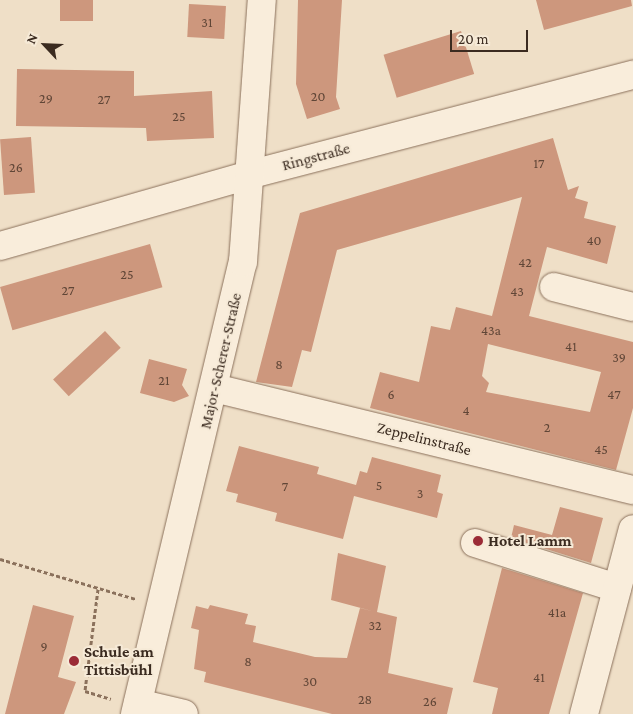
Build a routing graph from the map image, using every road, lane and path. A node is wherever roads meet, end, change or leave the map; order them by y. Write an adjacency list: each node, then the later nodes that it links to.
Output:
1 (262, 0): 3 (street, Major-Scherer-Straße)
2 (633, 74): 3 (street, Ringstraße)
3 (252, 174): 4 (street, Ringstraße); 7 (street, Major-Scherer-Straße)
4 (0, 246)
5 (554, 286): 6 (street)
6 (633, 307)
7 (214, 388): 8 (street, Zeppelinstraße); 14 (street, Major-Scherer-Straße)
8 (633, 490)
9 (633, 530): 12 (street)
10 (474, 543): 12 (street)
11 (0, 559): 13 (path)
12 (617, 588): 17 (street)
13 (98, 589): 14 (path); 15 (path)
14 (163, 607): 15 (street, Major-Scherer-Straße)
15 (136, 708): 16 (street)
16 (184, 714)
17 (584, 714)

